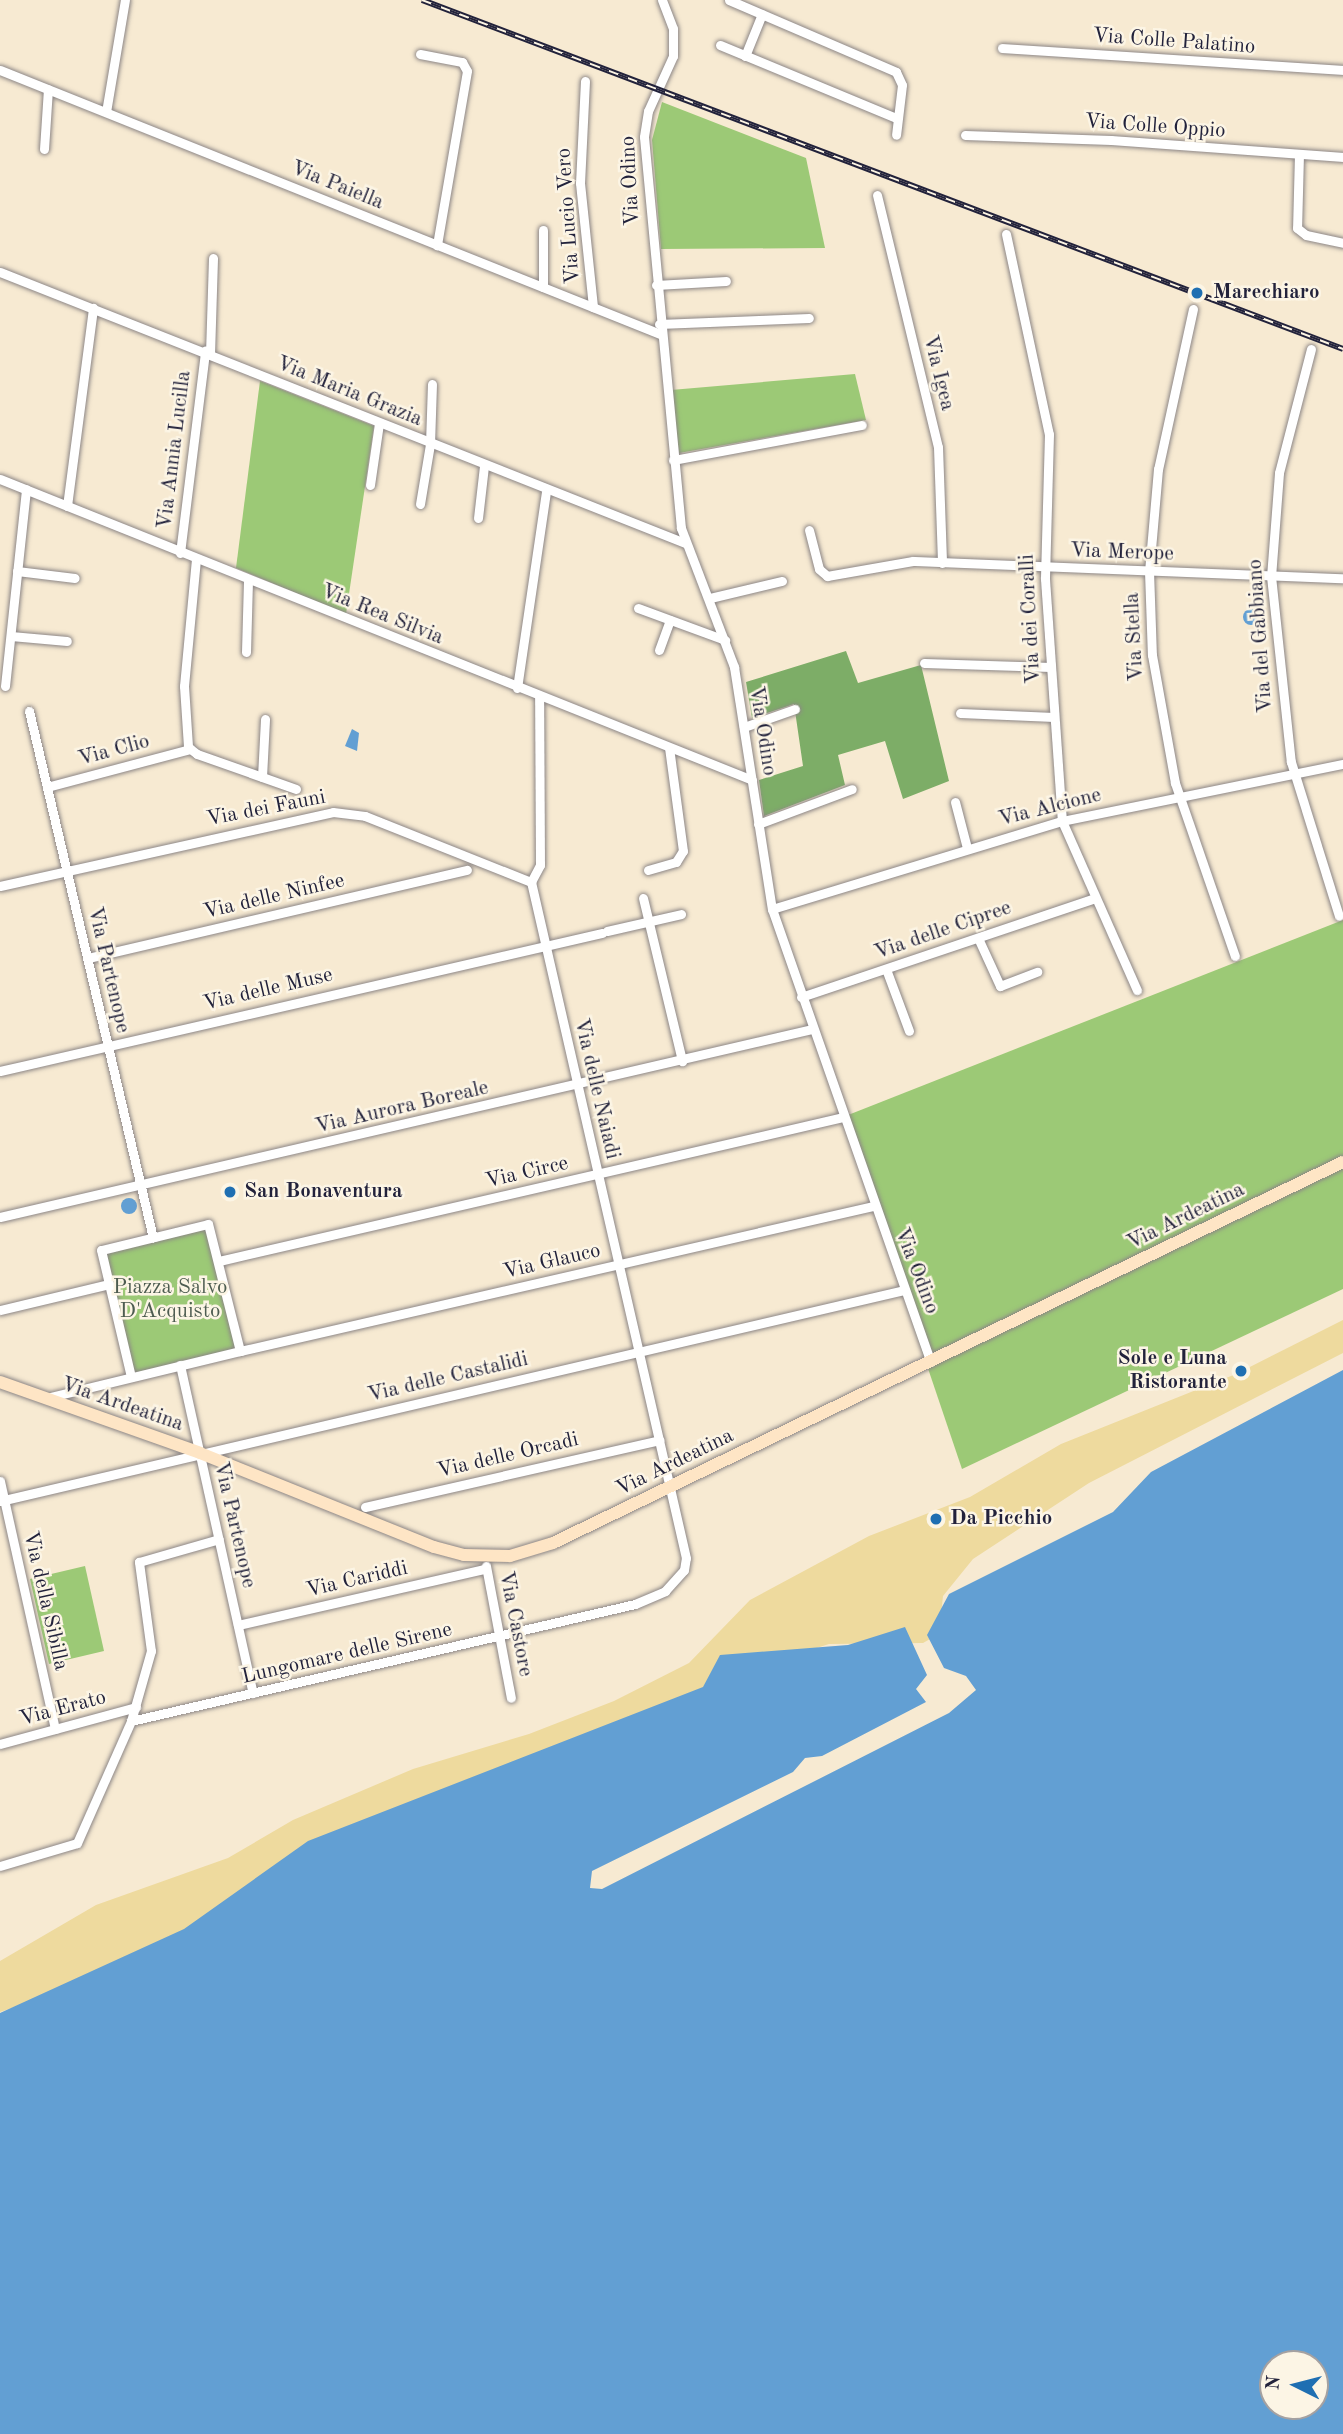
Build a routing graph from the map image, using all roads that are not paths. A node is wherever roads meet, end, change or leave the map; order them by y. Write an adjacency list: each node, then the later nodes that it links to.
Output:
1 (125, 0): 13 (street)
2 (662, 0): 28 (street, Via Odino)
3 (729, 0): 4 (street)
4 (762, 14): 8 (street); 14 (street)
5 (720, 45): 8 (street)
6 (1002, 48): 10 (street, Via Colle Palatino)
7 (420, 54): 24 (street)
8 (745, 56): 14 (street)
9 (0, 70): 12 (street, Via Paiella)
10 (1343, 70)
11 (584, 81): 30 (street, Via Lucio Vero)
12 (48, 89): 13 (street, Via Paiella); 17 (street)
13 (106, 112): 24 (street, Via Paiella)
14 (896, 118): 15 (street)
15 (896, 135)
16 (965, 135): 18 (street, Via Colle Oppio)
17 (44, 149)
18 (1299, 154): 19 (street, Via Colle Oppio); 23 (street)
19 (1343, 157)
20 (877, 195): 54 (street, Via Igea)
21 (544, 230): 29 (street)
22 (1006, 234): 55 (street, Via dei Coralli)
23 (1343, 243)
24 (437, 245): 29 (street, Via Paiella)
25 (213, 258): 36 (street, Via Annia Lucilla)
26 (0, 272): 31 (street, Via Maria Grazia)
27 (726, 281): 28 (street)
28 (656, 285): 34 (street, Via Odino)
29 (543, 287): 30 (street, Via Paiella)
30 (593, 307): 34 (street, Via Paiella)
31 (93, 308): 36 (street, Via Maria Grazia); 48 (street)
32 (1192, 309): 57 (street, Via Stella)
33 (809, 318): 34 (street)
34 (660, 329): 41 (street, Via Odino)
35 (1311, 349): 58 (street, Via del Gabbiano)
36 (207, 352): 38 (street, Via Maria Grazia); 52 (street, Via Annia Lucilla)
37 (432, 384): 40 (street)
38 (379, 423): 40 (street, Via Maria Grazia); 44 (street)
39 (862, 425): 41 (street)
40 (430, 444): 42 (street, Via Maria Grazia); 47 (street)
41 (673, 460): 51 (street, Via Odino)
42 (484, 466): 46 (street, Via Maria Grazia); 49 (street)
43 (0, 478): 45 (street, Via Rea Silvia)
44 (370, 485)
45 (26, 489): 48 (street, Via Rea Silvia); 56 (street)
46 (546, 492): 51 (street, Via Maria Grazia); 74 (street)
47 (420, 504)
48 (67, 506): 52 (street, Via Rea Silvia)
49 (478, 518)
50 (809, 530): 54 (street, Via Merope)
51 (685, 543): 63 (street, Via Odino)
52 (180, 553): 53 (street, Via Rea Silvia)
53 (196, 559): 61 (street, Via Rea Silvia); 83 (street)
54 (942, 563): 55 (street, Via Merope)
55 (1045, 567): 57 (street, Via Merope); 72 (street, Via dei Coralli)
56 (17, 571): 59 (street); 66 (street)
57 (1149, 571): 58 (street, Via Merope); 91 (street, Via Stella)
58 (1271, 576): 60 (street, Via Merope); 85 (street, Via del Gabbiano)
59 (75, 578)
60 (1343, 578)
61 (248, 580): 70 (street); 74 (street, Via Rea Silvia)
62 (782, 581): 63 (street)
63 (710, 598): 67 (street, Via Odino)
64 (638, 608): 65 (street)
65 (670, 620): 67 (street); 69 (street)
66 (10, 636): 68 (street); 73 (street)
67 (725, 640): 81 (street, Via Odino)
68 (67, 641)
69 (659, 650)
70 (246, 652)
71 (924, 663): 72 (street)
72 (1051, 667): 79 (street, Via dei Coralli)
73 (5, 686)
74 (517, 688): 75 (street, Via Rea Silvia)
75 (539, 697): 82 (street, Via Rea Silvia); 99 (street, Via delle Naiadi)
76 (795, 709): 81 (street)
77 (29, 710): 88 (street, Via Partenope)
78 (960, 713): 79 (street)
79 (1054, 717): 93 (street, Via dei Coralli)
80 (265, 719): 86 (street)
81 (744, 727): 87 (street, Via Odino)
82 (670, 748): 87 (street, Via Rea Silvia); 98 (street)
83 (190, 749): 86 (street); 88 (street, Via Clio)
84 (1343, 764): 85 (street, Via Alcione)
85 (1293, 773): 91 (street, Via Alcione); 105 (street, Via del Gabbiano)
86 (262, 777): 89 (street)
87 (752, 780): 94 (street, Via Odino)
88 (47, 787): 96 (street, Via Partenope)
89 (296, 789)
90 (852, 789): 94 (street)
91 (1179, 795): 93 (street, Via Alcione); 109 (street, Via Stella)
92 (955, 802): 95 (street)
93 (1062, 821): 95 (street, Via Alcione); 102 (street, Via dei Coralli)
94 (758, 824): 103 (street, Via Odino)
95 (967, 848): 103 (street, Via Alcione)
96 (67, 869): 99 (street, Via dei Fauni); 100 (street, Via dei Fauni); 110 (street, Via Partenope)
97 (467, 870): 110 (street, Via delle Ninfee)
98 (648, 870)
99 (531, 881): 108 (street, Via delle Naiadi)
100 (0, 886)
101 (643, 898): 106 (street)
102 (1095, 898): 107 (street, Via delle Cipree); 113 (street, Via dei Coralli)
103 (772, 909): 114 (street, Via Odino)
104 (681, 914): 106 (street, Via delle Muse)
105 (1339, 916)
106 (648, 922): 108 (street, Via delle Muse); 118 (street)
107 (978, 937): 111 (street, Via delle Cipree); 112 (street)
108 (545, 946): 117 (street, Via delle Muse); 120 (street, Via delle Naiadi)
109 (1235, 956)
110 (88, 958): 117 (street, Via Partenope)
111 (886, 969): 114 (street, Via delle Cipree); 116 (street)
112 (1037, 972)
113 (1137, 990)
114 (801, 997): 115 (street, Via Odino)
115 (812, 1029): 118 (street, Via Aurora Boreale); 121 (street, Via Odino)
116 (909, 1031)
117 (107, 1044): 119 (street, Via delle Muse); 124 (street, Via Partenope)
118 (682, 1060): 120 (street, Via Aurora Boreale)
119 (0, 1071)
120 (578, 1085): 123 (street, Via delle Naiadi); 124 (street, Via Aurora Boreale)
121 (843, 1117): 123 (street, Via Circe); 125 (street, Via Odino)
122 (1343, 1162): 135 (main road, Via Ardeatina)
123 (599, 1175): 128 (street, Via Circe); 129 (street, Via delle Naiadi)
124 (140, 1186): 126 (street, Via Aurora Boreale); 127 (street, Via Partenope)
125 (873, 1206): 129 (street, Via Glauco); 131 (street, Via Odino)
126 (0, 1216)
127 (153, 1238): 128 (street); 130 (street)
128 (219, 1261): 133 (street)
129 (620, 1264): 133 (street, Via Glauco); 134 (street, Via delle Naiadi)
130 (109, 1284): 132 (street); 137 (street)
131 (904, 1290): 134 (street, Via delle Castalidi); 135 (street, Via Odino)
132 (0, 1310)
133 (240, 1351): 136 (street)
134 (639, 1353): 140 (street, Via delle Naiadi); 141 (street, Via delle Castalidi)
135 (931, 1362): 143 (main road, Via Ardeatina)
136 (180, 1365): 137 (street); 141 (street, Via Partenope)
137 (131, 1377): 139 (street)
138 (0, 1382): 139 (main road, Via Ardeatina)
139 (45, 1399): 141 (main road, Via Ardeatina)
140 (659, 1440): 143 (street, Via delle Naiadi); 145 (street, Via delle Orcadi)
141 (200, 1453): 144 (street, Via delle Castalidi); 146 (street, Via Partenope); 147 (main road, Via Ardeatina)
142 (0, 1481): 144 (street, Via della Sibilla)
143 (670, 1486): 147 (main road, Via Ardeatina); 149 (street, Lungomare delle Sirene)
144 (2, 1500): 154 (street, Via della Sibilla)
145 (365, 1507)
146 (219, 1539): 148 (street, Via Partenope); 152 (street)
147 (487, 1564): 148 (street, Via Cariddi); 149 (street, Via Castore)
148 (238, 1625): 150 (street, Via Partenope)
149 (498, 1637): 150 (street, Lungomare delle Sirene); 151 (street, Via Castore)
150 (253, 1693): 153 (street, Lungomare delle Sirene)
151 (511, 1698)
152 (136, 1707): 153 (street); 154 (street, Via Erato)
153 (131, 1721): 156 (street)
154 (55, 1729): 155 (street, Via Erato)
155 (0, 1744)
156 (0, 1866)

